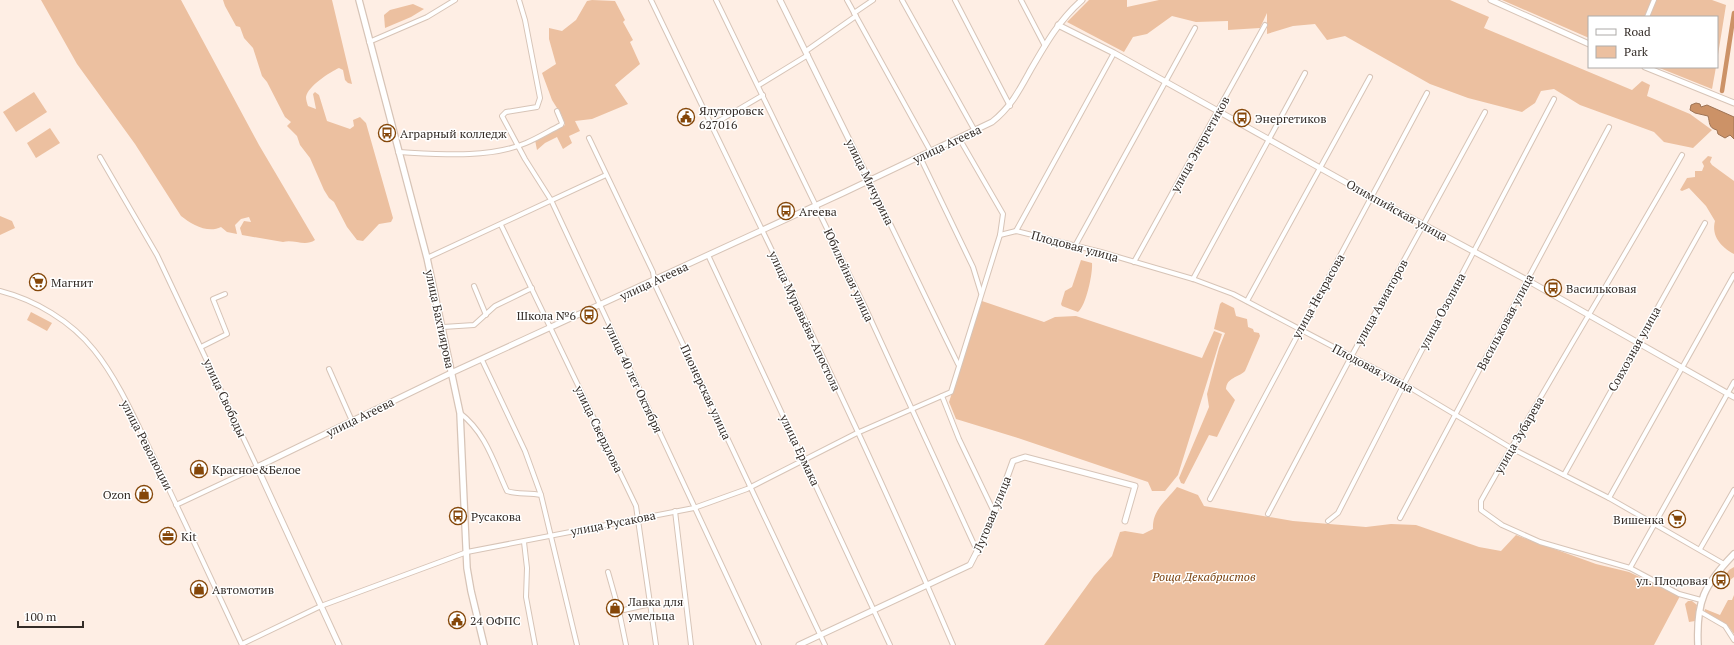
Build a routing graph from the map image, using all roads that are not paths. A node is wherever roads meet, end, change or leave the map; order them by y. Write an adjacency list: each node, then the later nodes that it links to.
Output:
1 (359, 0): 20 (main road, улица Бахтиярова)
2 (455, 0): 20 (street)
3 (519, 0): 44 (street, улица 40 лет Октября)
4 (651, 0): 38 (street, улица Муравьёва-Апостола)
5 (716, 0): 29 (street, Юбилейная улица)
6 (780, 0): 23 (street, улица Мичурина)
7 (847, 0): 15 (street)
8 (873, 0): 15 (street)
9 (902, 0): 40 (street)
10 (955, 0): 34 (street)
11 (1021, 0): 22 (street)
12 (1082, 0): 17 (street, улица Агеева)
13 (1490, 0): 21 (street)
14 (1654, 0): 16 (street)
15 (855, 15): 23 (street); 46 (street)
16 (1647, 16)
17 (1058, 25): 22 (street, улица Агеева); 24 (street, Олимпийская улица)
18 (1265, 25): 36 (street, улица Энергетиков)
19 (1195, 28): 28 (street)
20 (369, 42): 45 (main road, улица Бахтиярова)
21 (1588, 44)
22 (1045, 46): 34 (street, улица Агеева)
23 (807, 53): 29 (street); 52 (street, улица Мичурина)
24 (1114, 53): 28 (street, Олимпийская улица); 60 (street)
25 (1647, 68): 33 (street)
26 (1305, 73): 43 (street)
27 (1370, 77): 50 (street)
28 (1166, 83): 36 (street, Олимпийская улица); 62 (street)
29 (759, 85): 31 (street, Юбилейная улица)
30 (1427, 93): 53 (street, улица Некрасова)
31 (763, 95): 38 (street); 55 (street, Юбилейная улица)
32 (1554, 99): 63 (street, улица Озолина)
33 (1734, 103)
34 (1010, 106): 40 (street, улица Агеева)
35 (557, 111): 44 (street)
36 (1218, 112): 43 (street, Олимпийская улица); 66 (street, улица Энергетиков)
37 (1486, 112): 57 (street, улица Авиаторов)
38 (712, 125): 59 (street, улица Муравьёва-Апостола)
39 (1609, 127): 70 (street, Васильковая улица)
40 (975, 131): 42 (street, улица Агеева)
41 (589, 138): 51 (street, Пионерская улица)
42 (959, 138): 46 (street, улица Агеева); 61 (street)
43 (1269, 139): 50 (street, Олимпийская улица); 69 (street)
44 (517, 145): 45 (street); 54 (street, улица 40 лет Октября)
45 (398, 152): 65 (main road, улица Бахтиярова)
46 (931, 152): 49 (street, улица Агеева)
47 (1682, 155): 79 (street, улица Зубарева)
48 (100, 157): 84 (street, улица Свободы)
49 (920, 157): 52 (street, улица Агеева); 74 (street)
50 (1320, 167): 53 (street, Олимпийская улица); 76 (street)
51 (606, 175): 54 (street); 68 (street, Пионерская улица)
52 (869, 180): 55 (street, улица Агеева); 87 (street, улица Мичурина)
53 (1372, 197): 57 (street, Олимпийская улица); 82 (street, улица Некрасова)
54 (551, 200): 58 (street); 77 (street, улица 40 лет Октября)
55 (817, 206): 59 (street, улица Агеева); 96 (street, Юбилейная улица)
56 (1705, 223): 83 (street, Совхозная улица)
57 (1424, 224): 63 (street, Олимпийская улица); 85 (street, улица Авиаторов)
58 (501, 225): 65 (street); 72 (street, улица Свердлова)
59 (763, 230): 64 (street, улица Агеева); 100 (street, улица Муравьёва-Апостола)
60 (1016, 231): 61 (street, Плодовая улица); 62 (street, Плодовая улица)
61 (1000, 235): 74 (street)
62 (1075, 246): 66 (street, Плодовая улица)
63 (1474, 251): 70 (street, Олимпийская улица); 92 (street, улица Озолина)
64 (708, 255): 68 (street, улица Агеева); 102 (street, улица Ермака)
65 (427, 258): 80 (main road, улица Бахтиярова)
66 (1134, 262): 69 (street, Плодовая улица)
67 (1734, 275): 88 (street)
68 (655, 279): 77 (street, улица Агеева); 105 (street, Пионерская улица)
69 (1192, 279): 76 (street, Плодовая улица)
70 (1527, 280): 79 (street, Олимпийская улица); 98 (street, Васильковая улица)
71 (474, 286): 78 (street)
72 (532, 288): 78 (street); 81 (street, улица Свердлова)
73 (0, 291): 110 (street, улица Революции)
74 (981, 293): 87 (street)
75 (225, 294): 84 (street)
76 (1248, 301): 82 (street, Плодовая улица)
77 (600, 306): 81 (street, улица Агеева); 111 (street, улица 40 лет Октября)
78 (486, 315): 80 (street)
79 (1590, 315): 83 (street, Олимпийская улица); 101 (street, улица Зубарева)
80 (443, 327): 90 (main road, улица Бахтиярова)
81 (551, 328): 86 (street, улица Агеева); 116 (street, улица Свердлова)
82 (1299, 328): 85 (street, Плодовая улица); 109 (street, улица Некрасова)
83 (1638, 342): 88 (street, Олимпийская улица); 104 (street, Совхозная улица)
84 (201, 346): 103 (street, улица Свободы)
85 (1351, 356): 92 (street, Плодовая улица); 114 (street, улица Авиаторов)
86 (482, 360): 90 (street, улица Агеева); 107 (street)
87 (958, 364): 94 (street)
88 (1681, 367): 93 (street, Олимпийская улица); 108 (street)
89 (329, 369): 99 (street)
90 (451, 373): 97 (main road, улица Бахтиярова); 99 (street, улица Агеева)
91 (1734, 382): 93 (street)
92 (1404, 384): 98 (street, Плодовая улица); 118 (street, улица Озолина)
93 (1728, 393): 95 (street, Олимпийская улица); 119 (street)
94 (942, 396): 96 (street, улица Русакова); 113 (street)
95 (1734, 397)
96 (910, 409): 100 (street, улица Русакова); 124 (street, Юбилейная улица)
97 (460, 413): 107 (street); 123 (main road, улица Бахтиярова)
98 (1455, 414): 101 (street, Плодовая улица); 115 (street, Васильковая улица)
99 (352, 421): 103 (street, улица Агеева)
100 (857, 433): 102 (street, улица Русакова); 129 (street, улица Муравьёва-Апостола)
101 (1511, 448): 104 (street, Плодовая улица); 127 (street, улица Зубарева)
102 (804, 460): 105 (street, улица Русакова); 133 (street, улица Ермака)
103 (257, 467): 110 (street, улица Агеева); 132 (street, улица Свободы)
104 (1564, 475): 108 (street, Плодовая улица)
105 (752, 488): 111 (street, улица Русакова); 136 (street, Пионерская улица)
106 (1734, 490): 122 (street)
107 (541, 495): 120 (street)
108 (1609, 498): 119 (street, Плодовая улица)
109 (1210, 499)
110 (176, 505): 138 (street, улица Революции)
111 (694, 508): 112 (street, улица Русакова); 146 (street, улица 40 лет Октября)
112 (675, 511): 116 (street, улица Русакова); 145 (street)
113 (994, 512): 117 (street, Луговая улица); 124 (street, Луговая улица)
114 (1268, 514)
115 (1400, 518)
116 (639, 519): 120 (street, улица Русакова); 131 (street, улица Свердлова)
117 (1125, 521)
118 (1328, 521)
119 (1654, 524): 122 (street, Плодовая улица); 127 (street)
120 (551, 536): 121 (street, улица Русакова); 142 (street)
121 (524, 542): 123 (street, улица Русакова); 141 (street)
122 (1700, 549): 126 (street, Плодовая улица)
123 (466, 552): 132 (street, улица Русакова); 140 (main road, улица Бахтиярова)
124 (978, 552): 129 (street, Луговая улица)
125 (1734, 554): 126 (main road)
126 (1724, 564): 130 (main road)
127 (1630, 568): 130 (street, улица Зубарева)
128 (608, 572): 134 (street)
129 (927, 584): 133 (street, Луговая улица); 150 (street, улица Муравьёва-Апостола)
130 (1701, 600): 135 (main road)
131 (651, 604): 134 (street); 144 (street, улица Свердлова)
132 (321, 606): 138 (street, улица Русакова); 139 (street, улица Свободы)
133 (874, 609): 136 (street, Луговая улица); 149 (street, улица Ермака)
134 (619, 611): 143 (street)
135 (1699, 611): 137 (street); 151 (main road)
136 (821, 636): 147 (street, Луговая улица); 148 (street, Пионерская улица)
137 (1734, 640)
138 (242, 644)
139 (339, 645)
140 (484, 645)
141 (535, 645)
142 (577, 645)
143 (626, 645)
144 (656, 645)
145 (691, 645)
146 (759, 645)
147 (799, 645)
148 (825, 645)
149 (890, 645)
150 (953, 645)
151 (1698, 645)

